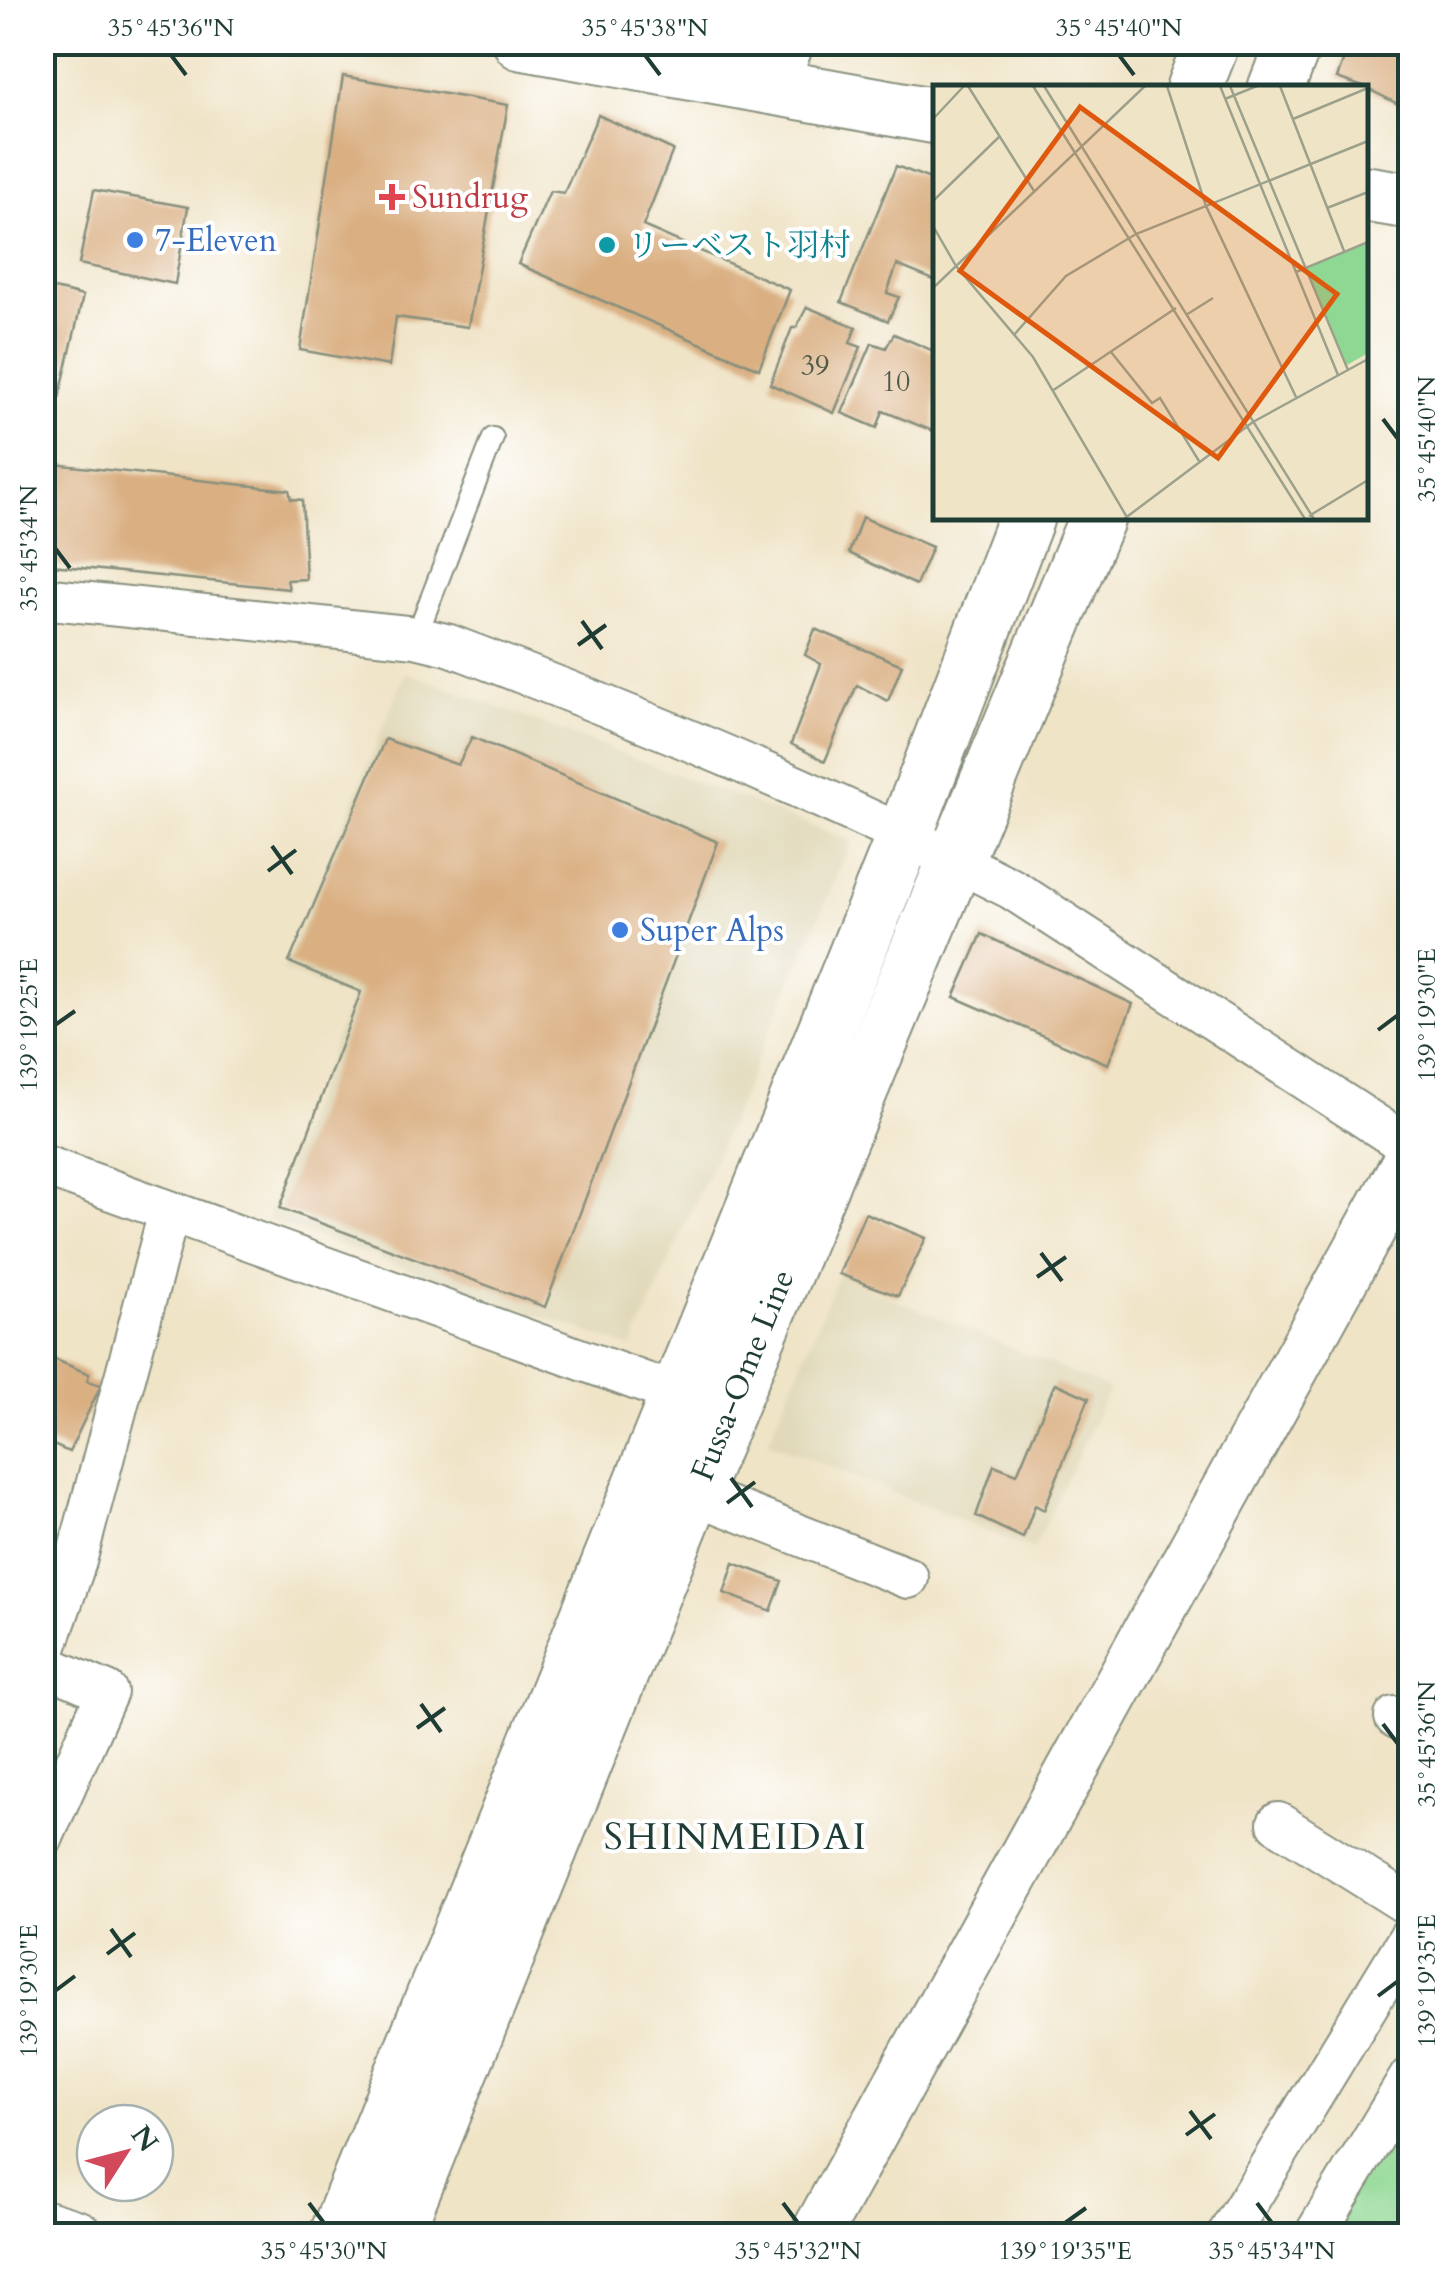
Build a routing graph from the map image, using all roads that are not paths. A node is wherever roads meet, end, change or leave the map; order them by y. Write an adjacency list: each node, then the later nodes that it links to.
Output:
1 (521, 42): 4 (main road)
2 (1212, 42): 5 (main road)
3 (1294, 42): 6 (main road)
4 (785, 65): 7 (main road)
5 (1195, 85)
6 (1277, 85)
7 (933, 115)
8 (1368, 194): 9 (main road)
9 (1410, 201)
10 (493, 438): 14 (lane)
11 (1025, 520): 15 (main road, Fussa-Ome Line)
12 (1096, 520): 16 (main road, Fussa-Ome Line)
13 (42, 598): 14 (street)
14 (416, 637): 15 (street)
15 (904, 838): 16 (street); 21 (main road, Fussa-Ome Line)
16 (953, 860): 17 (street); 22 (main road, Fussa-Ome Line)
17 (1410, 1146)
18 (1410, 1157): 34 (street)
19 (42, 1165): 20 (street)
20 (169, 1212): 21 (street); 25 (street)
21 (676, 1394): 22 (street); 32 (main road, Fussa-Ome Line)
22 (727, 1412): 23 (main road, Fussa-Ome Line)
23 (693, 1493): 24 (street); 33 (main road, Fussa-Ome Line)
24 (908, 1578)
25 (42, 1662): 27 (street)
26 (1278, 1823): 28 (street)
27 (42, 1839)
28 (1410, 1932): 35 (street)
29 (1410, 2078): 36 (street)
30 (42, 2225): 31 (street)
31 (78, 2236)
32 (337, 2236)
33 (394, 2236)
34 (815, 2236)
35 (1227, 2236)
36 (1314, 2236)

